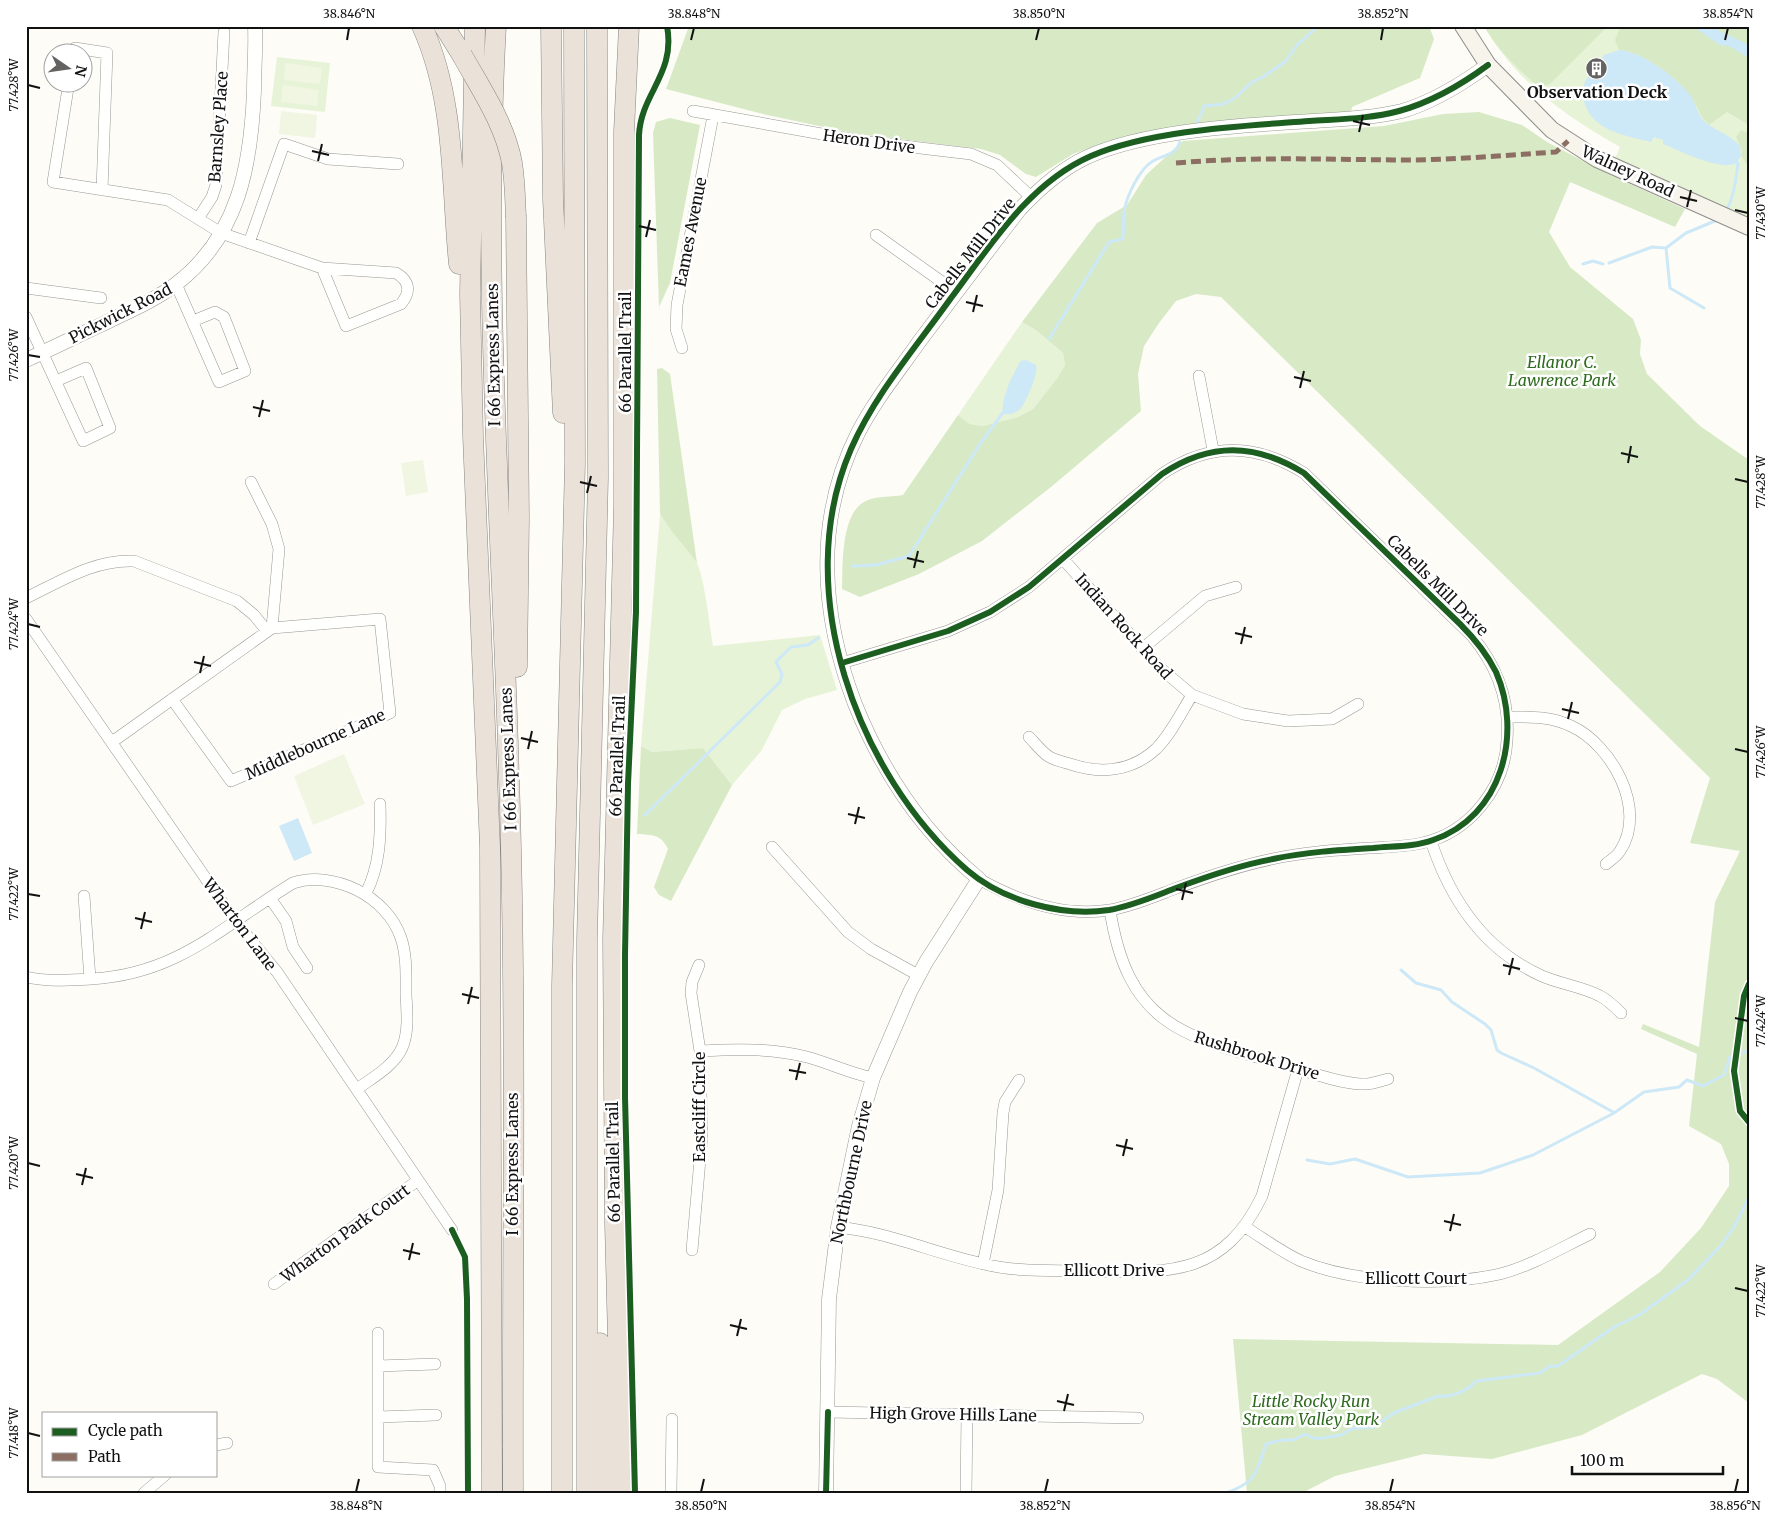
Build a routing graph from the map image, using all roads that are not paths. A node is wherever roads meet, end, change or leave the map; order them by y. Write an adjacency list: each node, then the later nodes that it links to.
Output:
1 (255, 26): 26 (street, Pickwick Road)
2 (422, 26): 41 (highway)
3 (444, 26): 15 (highway)
4 (451, 26): 15 (highway)
5 (475, 26): 41 (highway)
6 (496, 26): 60 (highway, I 66 Express Lanes)
7 (551, 26): 47 (highway)
8 (576, 26): 47 (highway); 55 (highway)
9 (597, 26): 55 (highway)
10 (629, 26): 20 (highway)
11 (641, 26): 20 (highway)
12 (1463, 26): 16 (main road, Walney Road)
13 (224, 32): 24 (street, Barnsley Place)
14 (92, 51): 22 (street)
15 (462, 55): 60 (highway, bridge)
16 (1488, 65): 23 (street, Cabells Mill Drive); 25 (main road, Walney Road)
17 (68, 92): 22 (street)
18 (693, 111): 19 (street, Heron Drive)
19 (713, 116): 23 (street, Heron Drive); 36 (street, Eames Avenue)
20 (624, 150): 108 (highway)
21 (398, 164): 28 (street)
22 (102, 190): 24 (street)
23 (1031, 197): 32 (street, Cabells Mill Drive)
24 (199, 217): 26 (street)
25 (1749, 227)
26 (221, 233): 28 (street); 30 (street, Pickwick Road)
27 (876, 235): 32 (street)
28 (249, 243): 29 (street)
29 (322, 268): 29 (street)
30 (176, 284): 35 (street); 37 (street, Pickwick Road)
31 (26, 288): 33 (street)
32 (956, 292): 51 (street, Cabells Mill Drive)
33 (101, 298)
34 (26, 317): 37 (street)
35 (192, 322): 35 (street)
36 (682, 348)
37 (44, 352): 38 (street, Pickwick Road); 40 (street)
38 (26, 360)
39 (1200, 376): 42 (street)
40 (56, 381): 40 (street)
41 (472, 403): 103 (highway)
42 (1213, 450): 44 (street, Cabells Mill Drive); 56 (street, Cabells Mill Drive)
43 (251, 482): 49 (street)
44 (1064, 558): 50 (street, Indian Rock Road); 51 (street, Cabells Mill Drive)
45 (1236, 587): 50 (street)
46 (26, 598): 49 (street)
47 (572, 610): 105 (highway)
48 (26, 619): 58 (street, Wharton Lane)
49 (269, 629): 53 (street); 53 (street, Middlebourne Lane)
50 (1142, 649): 52 (street, Indian Rock Road)
51 (842, 663): 64 (street, Cabells Mill Drive)
52 (1192, 695): 54 (street, Indian Rock Road); 57 (street)
53 (172, 699): 58 (street)
54 (1358, 704)
55 (592, 712): 76 (highway)
56 (1508, 718): 61 (street, Cabells Mill Drive); 63 (street)
57 (1029, 737)
58 (112, 742): 69 (street, Wharton Lane)
59 (380, 804): 65 (street)
60 (510, 812): 104 (highway, I 66 Express Lanes)
61 (1431, 841): 68 (street, Cabells Mill Drive); 75 (street)
62 (772, 846): 72 (street)
63 (1606, 864)
64 (979, 880): 68 (street, Cabells Mill Drive); 72 (street, Northbourne Drive)
65 (366, 893): 67 (street); 82 (street)
66 (84, 896): 74 (street)
67 (270, 898): 69 (street); 71 (street)
68 (1110, 910): 78 (street, Rushbrook Drive)
69 (236, 922): 74 (street); 82 (street, Wharton Lane)
70 (699, 965): 77 (street, Eastcliff Circle)
71 (307, 968)
72 (918, 975): 79 (street, Northbourne Drive)
73 (26, 977): 74 (street)
74 (90, 979)
75 (1621, 1013)
76 (586, 1026): 106 (highway); 107 (highway)
77 (700, 1051): 79 (street); 88 (street, Eastcliff Circle)
78 (1298, 1069): 80 (street, Rushbrook Drive); 85 (street, Ellicott Drive)
79 (873, 1078): 84 (street, Northbourne Drive)
80 (1388, 1079)
81 (1019, 1080): 89 (street)
82 (357, 1089): 83 (street, Wharton Lane)
83 (417, 1181): 86 (street, Wharton Lane); 90 (street, Wharton Park Court)
84 (838, 1227): 89 (street, Ellicott Drive); 94 (street, Northbourne Drive)
85 (1245, 1227): 87 (street, Ellicott Court); 89 (street, Ellicott Drive)
86 (452, 1230)
87 (1590, 1234)
88 (692, 1250)
89 (983, 1264)
90 (274, 1284)
91 (378, 1333): 93 (street)
92 (435, 1364): 93 (street)
93 (378, 1366): 97 (street)
94 (828, 1412): 96 (street, High Grove Hills Lane); 110 (street, Northbourne Drive)
95 (436, 1415): 97 (street)
96 (967, 1415): 98 (street, High Grove Hills Lane); 111 (street)
97 (378, 1417): 102 (street)
98 (1138, 1418)
99 (672, 1419): 109 (street)
100 (164, 1476): 101 (street)
101 (144, 1493)
102 (440, 1493)
103 (492, 1493)
104 (513, 1493)
105 (562, 1493)
106 (587, 1493)
107 (604, 1493)
108 (622, 1493)
109 (671, 1493)
110 (826, 1493)
111 (966, 1493)

